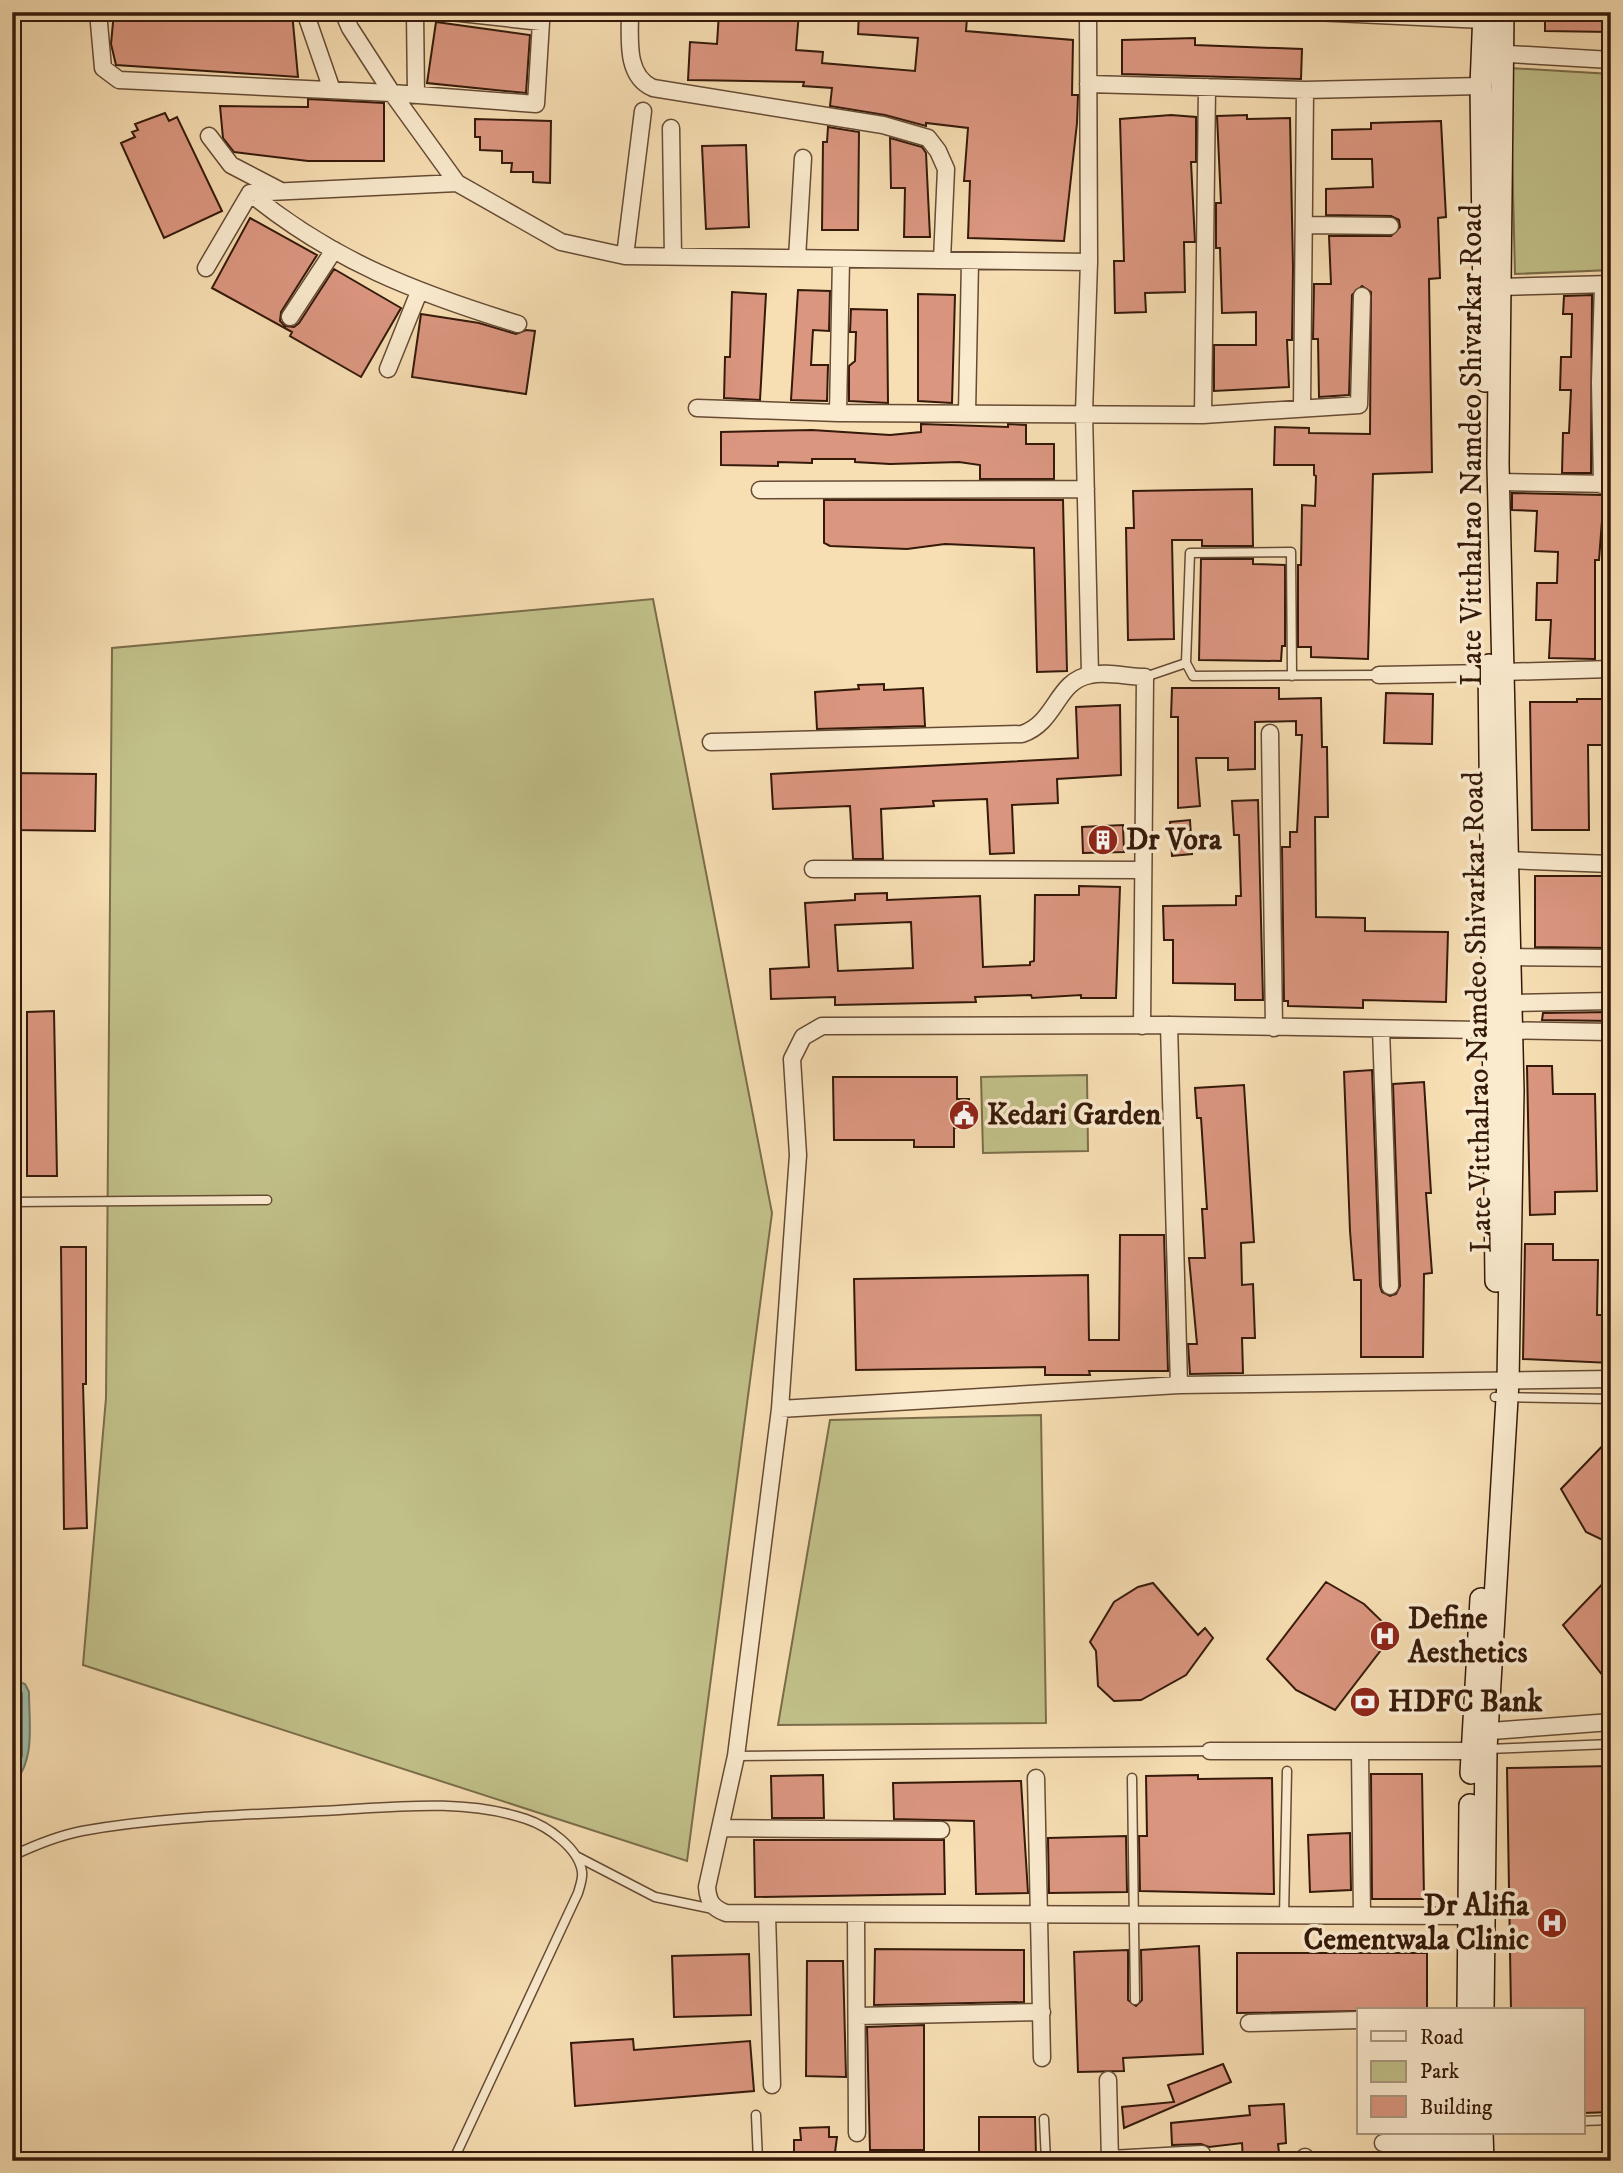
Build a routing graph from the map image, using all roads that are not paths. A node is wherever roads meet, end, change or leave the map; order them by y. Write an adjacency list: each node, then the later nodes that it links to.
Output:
1 (98, 12): 15 (street)
2 (305, 12): 15 (street)
3 (344, 12): 17 (street)
4 (415, 12): 18 (street)
5 (451, 12): 18 (street)
6 (630, 12): 33 (street)
7 (1088, 12): 12 (street)
8 (1314, 12): 9 (street)
9 (1490, 15): 10 (main road, Late Vitthalrao Namdeo Shivarkar Road)
10 (1492, 53): 11 (street); 13 (main road, Late Vitthalrao Namdeo Shivarkar Road); 38 (main road, Late Vitthalrao Namdeo Shivarkar Road)
11 (1611, 60)
12 (1088, 84): 14 (street); 35 (street)
13 (1482, 86): 16 (street); 56 (main road, Late Vitthalrao Namdeo Shivarkar Road)
14 (1207, 88): 16 (street); 49 (street)
15 (332, 90): 17 (street)
16 (1305, 90): 26 (street)
17 (392, 93): 18 (street); 23 (street)
18 (416, 95)
19 (643, 111): 29 (street)
20 (671, 128): 30 (street)
21 (209, 136): 24 (street)
22 (803, 158): 31 (street)
23 (457, 183): 24 (street); 29 (street)
24 (279, 190): 25 (street)
25 (250, 193): 28 (street); 36 (street)
26 (1304, 225): 27 (street); 45 (street)
27 (1390, 226)
28 (334, 250): 39 (street); 41 (street)
29 (625, 256): 30 (street)
30 (673, 257): 31 (street)
31 (797, 258): 32 (street)
32 (841, 259): 33 (street); 46 (street)
33 (942, 260): 34 (street)
34 (970, 261): 35 (street); 47 (street)
35 (1089, 262): 48 (street)
36 (206, 268)
37 (1607, 285): 38 (street); 51 (street)
38 (1500, 287): 50 (main road, Late Vitthalrao Namdeo Shivarkar Road)
39 (419, 292): 42 (street); 43 (street)
40 (1362, 296): 45 (street)
41 (290, 317)
42 (518, 324)
43 (388, 369)
44 (697, 408): 46 (street)
45 (1302, 408): 49 (street)
46 (838, 413): 47 (street)
47 (967, 413): 48 (street)
48 (1084, 413): 49 (street); 52 (street)
49 (1203, 415)
50 (1499, 482): 51 (street); 56 (main road, Late Vitthalrao Namdeo Shivarkar Road)
51 (1607, 484)
52 (1086, 489): 53 (street); 57 (street)
53 (760, 490)
54 (1186, 663): 59 (lane); 59 (lane); 60 (lane)
55 (1611, 669): 56 (street)
56 (1496, 672): 58 (street); 63 (main road, Late Vitthalrao Namdeo Shivarkar Road); 75 (main road, Late Vitthalrao Namdeo Shivarkar Road)
57 (1090, 675): 60 (street); 62 (street)
58 (1379, 675): 59 (lane)
59 (1292, 676)
60 (1145, 677): 66 (street)
61 (1270, 733): 73 (street)
62 (711, 742)
63 (1507, 860): 64 (street); 67 (main road, Late Vitthalrao Namdeo Shivarkar Road)
64 (1611, 864)
65 (813, 869): 66 (street)
66 (1143, 870): 71 (street)
67 (1510, 957): 68 (street); 70 (main road, Late Vitthalrao Namdeo Shivarkar Road)
68 (1611, 958)
69 (1611, 1001): 70 (street)
70 (1511, 1003): 75 (main road, Late Vitthalrao Namdeo Shivarkar Road)
71 (1142, 1026): 72 (street); 84 (street)
72 (1169, 1026): 73 (street); 81 (street)
73 (1274, 1028): 74 (street)
74 (1381, 1029): 75 (street); 79 (street)
75 (1502, 1031): 76 (street); 82 (main road, Late Vitthalrao Namdeo Shivarkar Road)
76 (1611, 1032)
77 (267, 1200): 78 (lane)
78 (12, 1202)
79 (1390, 1286)
80 (1611, 1379): 82 (street)
81 (1179, 1385): 82 (street); 84 (street)
82 (1501, 1390): 83 (lane); 86 (main road, Late Vitthalrao Namdeo Shivarkar Road)
83 (1611, 1399)
84 (780, 1409): 90 (street)
85 (1611, 1722): 86 (street)
86 (1480, 1741): 87 (lane); 89 (street); 104 (main road, Late Vitthalrao Namdeo Shivarkar Road); 108 (main road, Late Vitthalrao Namdeo Shivarkar Road)
87 (1611, 1744)
88 (1210, 1751): 89 (street); 90 (lane)
89 (1360, 1751): 103 (street)
90 (737, 1756): 94 (street)
91 (1287, 1771): 102 (lane)
92 (1036, 1778): 101 (street)
93 (1132, 1778): 105 (lane)
94 (720, 1828): 95 (street); 98 (street)
95 (941, 1830)
96 (12, 1856): 97 (lane)
97 (576, 1856): 98 (lane); 128 (lane)
98 (716, 1909): 99 (street)
99 (767, 1914): 100 (street); 115 (street)
100 (856, 1914): 101 (street); 110 (street)
101 (1038, 1916): 105 (street); 109 (street)
102 (1284, 1916): 103 (street); 105 (street)
103 (1362, 1916): 104 (street)
104 (1467, 1916): 107 (main road, Late Vitthalrao Namdeo Shivarkar Road)
105 (1132, 1917): 106 (lane)
106 (1135, 2000)
107 (1468, 2008)
108 (1483, 2008)
109 (1042, 2012): 110 (street); 113 (street)
110 (857, 2016): 120 (street)
111 (1357, 2020): 112 (street)
112 (1249, 2023)
113 (1042, 2058)
114 (1108, 2080): 126 (street)
115 (772, 2085)
116 (756, 2115): 129 (lane)
117 (1044, 2119): 130 (lane)
118 (1611, 2120): 119 (lane)
119 (1584, 2121)
120 (858, 2133)
121 (1482, 2134): 131 (main road)
122 (1383, 2143): 123 (street)
123 (1462, 2146)
124 (1202, 2154): 126 (street)
125 (12, 2155): 127 (lane)
126 (1110, 2160)
127 (23, 2161)
128 (453, 2161)
129 (758, 2161)
130 (1046, 2161)
131 (1483, 2161)

